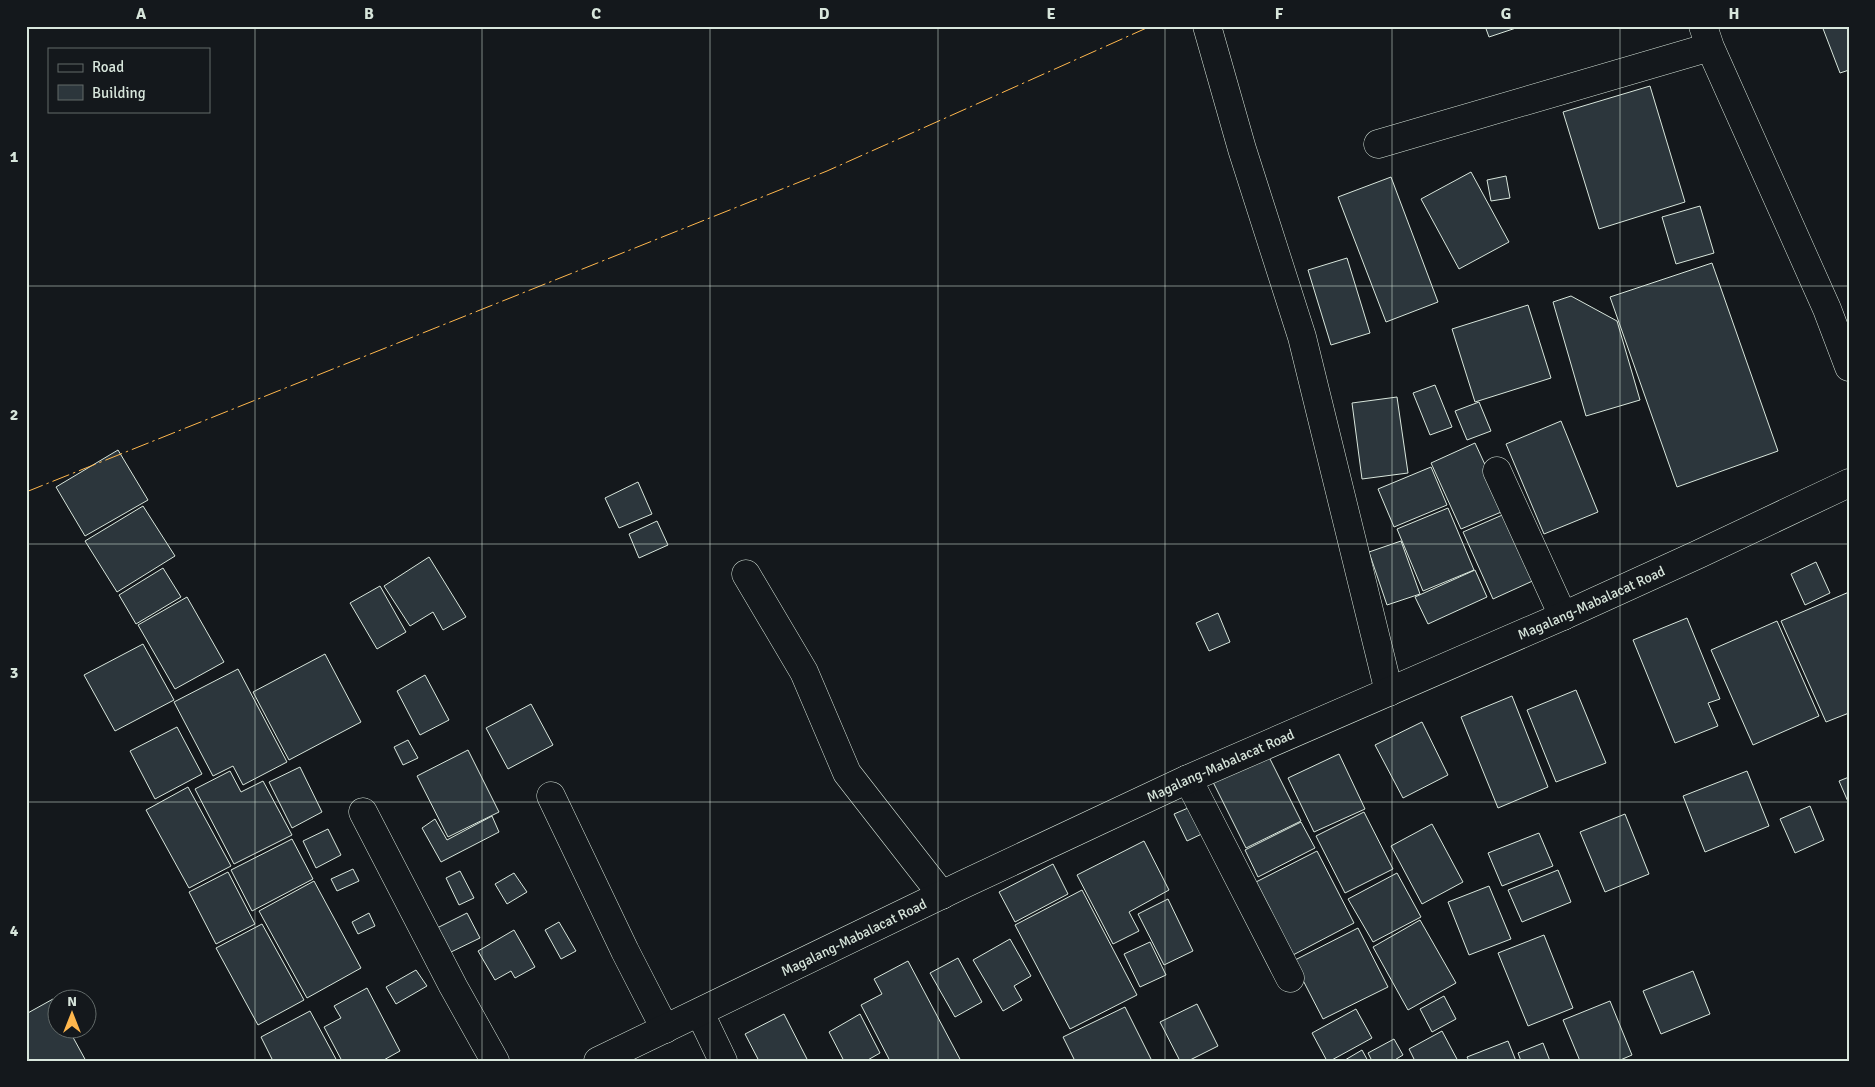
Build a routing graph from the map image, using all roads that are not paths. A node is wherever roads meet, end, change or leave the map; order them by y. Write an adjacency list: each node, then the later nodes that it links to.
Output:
1 (1207, 26): 9 (street)
2 (1706, 37): 3 (street); 4 (street)
3 (1378, 144)
4 (1849, 367)
5 (1497, 471): 8 (street)
6 (1849, 483): 8 (street, Magalang-Mabalacat Road)
7 (746, 574): 13 (street)
8 (1563, 616): 9 (street, Magalang-Mabalacat Road)
9 (1389, 692): 10 (street, Magalang-Mabalacat Road)
10 (1188, 779): 13 (street, Magalang-Mabalacat Road); 14 (street)
11 (551, 796): 16 (street)
12 (363, 812): 17 (street)
13 (942, 895): 15 (street, Magalang-Mabalacat Road)
14 (1290, 978)
15 (700, 1013): 16 (street, Magalang-Mabalacat Road); 19 (street)
16 (665, 1030): 18 (street, Magalang-Mabalacat Road)
17 (495, 1061)
18 (598, 1061)
19 (723, 1061)

